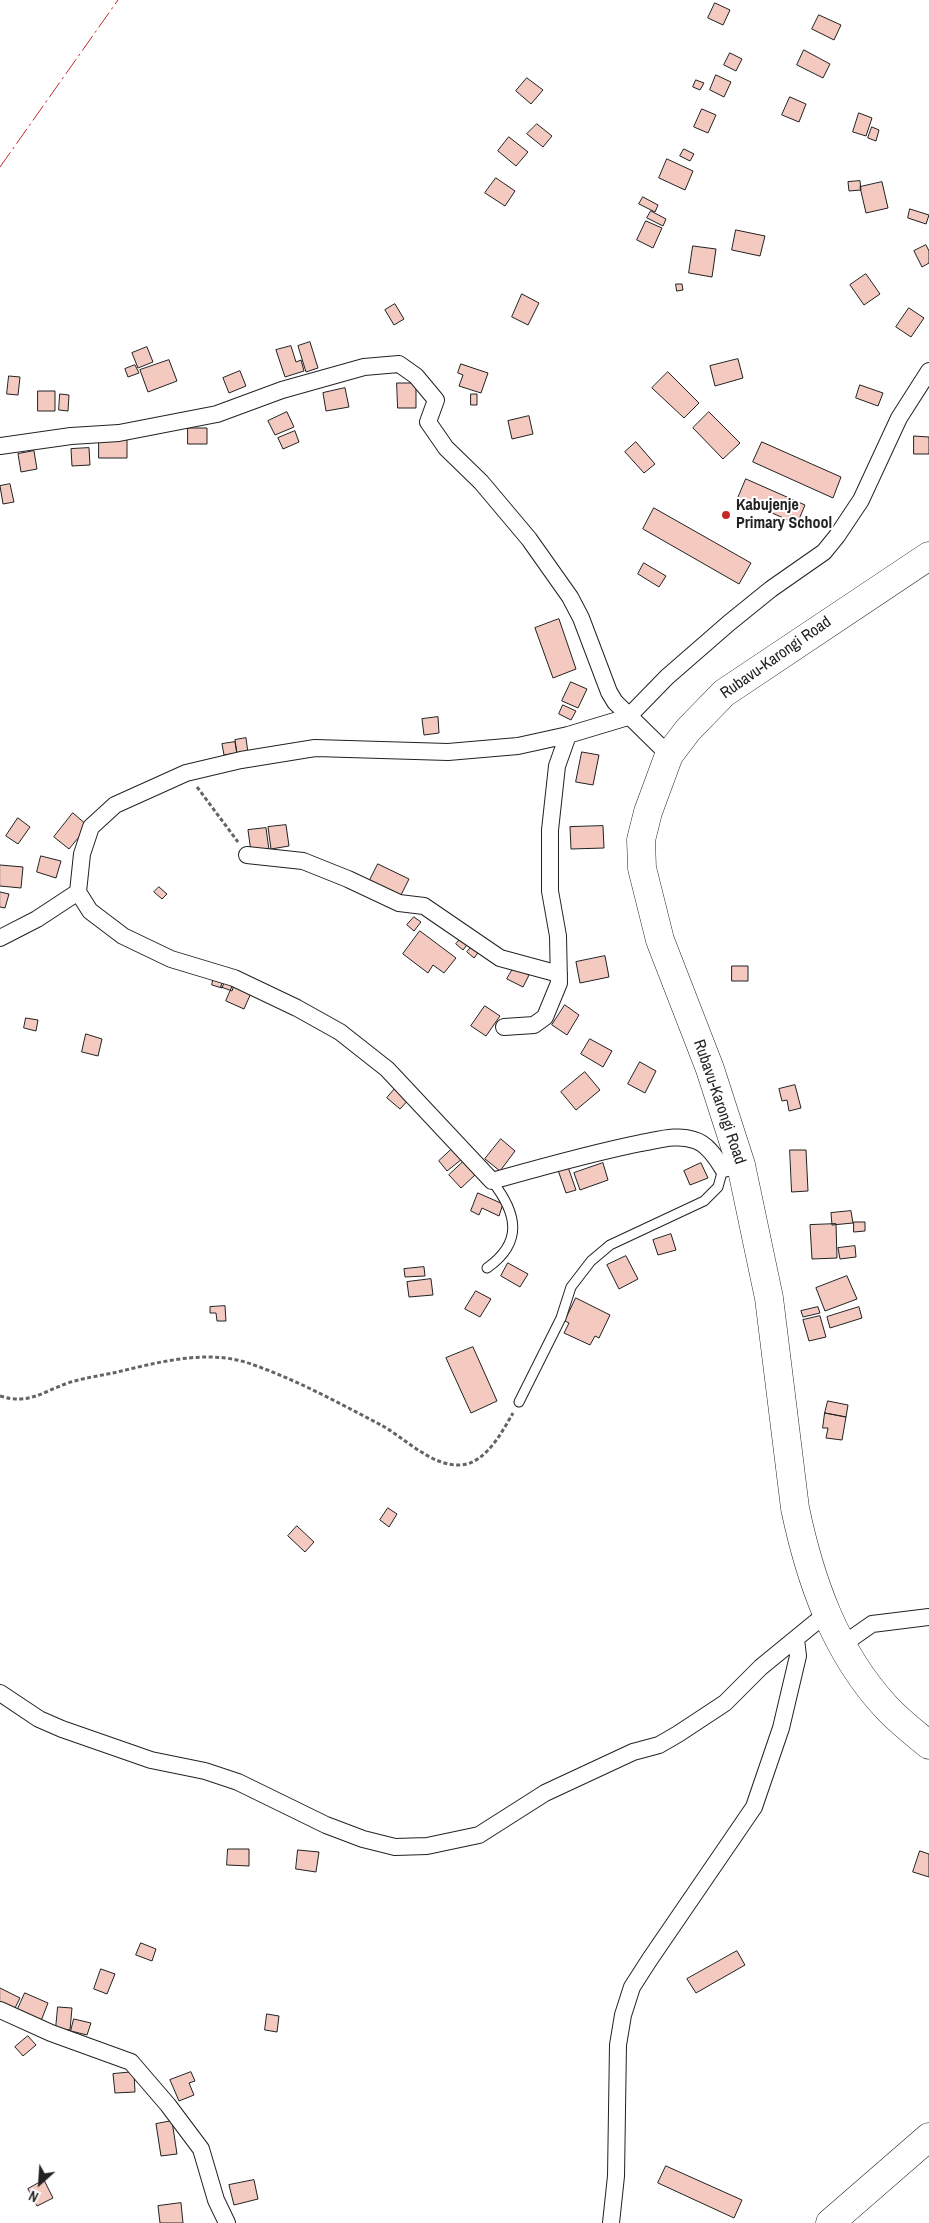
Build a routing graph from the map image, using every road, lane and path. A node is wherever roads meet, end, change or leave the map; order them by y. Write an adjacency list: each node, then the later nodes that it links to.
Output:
1 (929, 371): 4 (street)
2 (0, 446): 4 (street)
3 (929, 556): 6 (highway, Rubavu-Karongi Road)
4 (628, 717): 5 (street); 6 (street)
5 (568, 735): 7 (street); 11 (street)
6 (669, 755): 13 (highway, Rubavu-Karongi Road)
7 (186, 773): 8 (path); 9 (street)
8 (247, 855): 11 (street)
9 (78, 892): 10 (street); 14 (street)
10 (0, 938)
11 (559, 974): 12 (street)
12 (504, 1027)
13 (732, 1167): 14 (street); 17 (lane); 18 (highway, Rubavu-Karongi Road)
14 (492, 1181): 15 (lane)
15 (487, 1268)
16 (0, 1396): 17 (path)
17 (519, 1402)
18 (827, 1613): 20 (street); 21 (highway, Rubavu-Karongi Road)
19 (929, 1617): 21 (street)
20 (796, 1639): 22 (street); 27 (street)
21 (842, 1645): 23 (highway, Rubavu-Karongi Road)
22 (0, 1693)
23 (929, 1745)
24 (0, 2010): 26 (street)
25 (929, 2137): 28 (highway)
26 (227, 2223)
27 (611, 2223)
28 (830, 2223)

